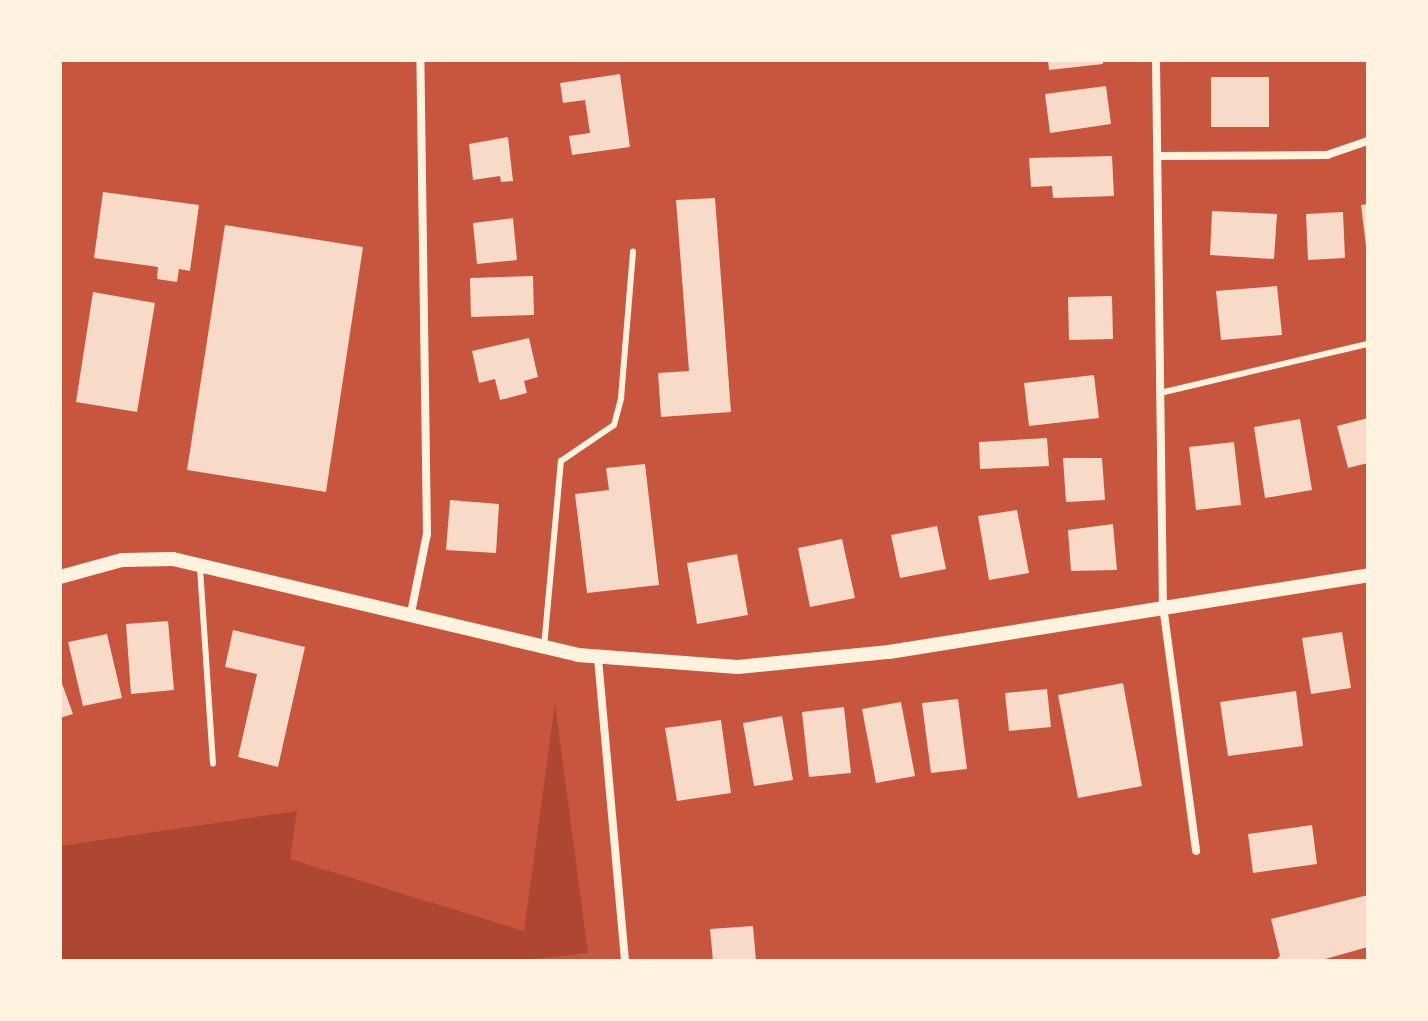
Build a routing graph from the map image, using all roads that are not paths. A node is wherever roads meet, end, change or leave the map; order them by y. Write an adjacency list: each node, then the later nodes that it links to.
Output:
1 (420, 60): 12 (street)
2 (1156, 60): 4 (street)
3 (1368, 141): 4 (street)
4 (1158, 156): 7 (street)
5 (633, 251): 13 (lane)
6 (1368, 344): 7 (lane)
7 (1160, 393): 11 (street)
8 (200, 564): 10 (street); 12 (street); 15 (lane)
9 (1368, 575): 11 (street)
10 (60, 577)
11 (1163, 606): 14 (street); 16 (street)
12 (411, 613): 13 (street)
13 (544, 647): 14 (street)
14 (598, 658): 17 (street)
15 (213, 764)
16 (1196, 851)
17 (625, 961)

